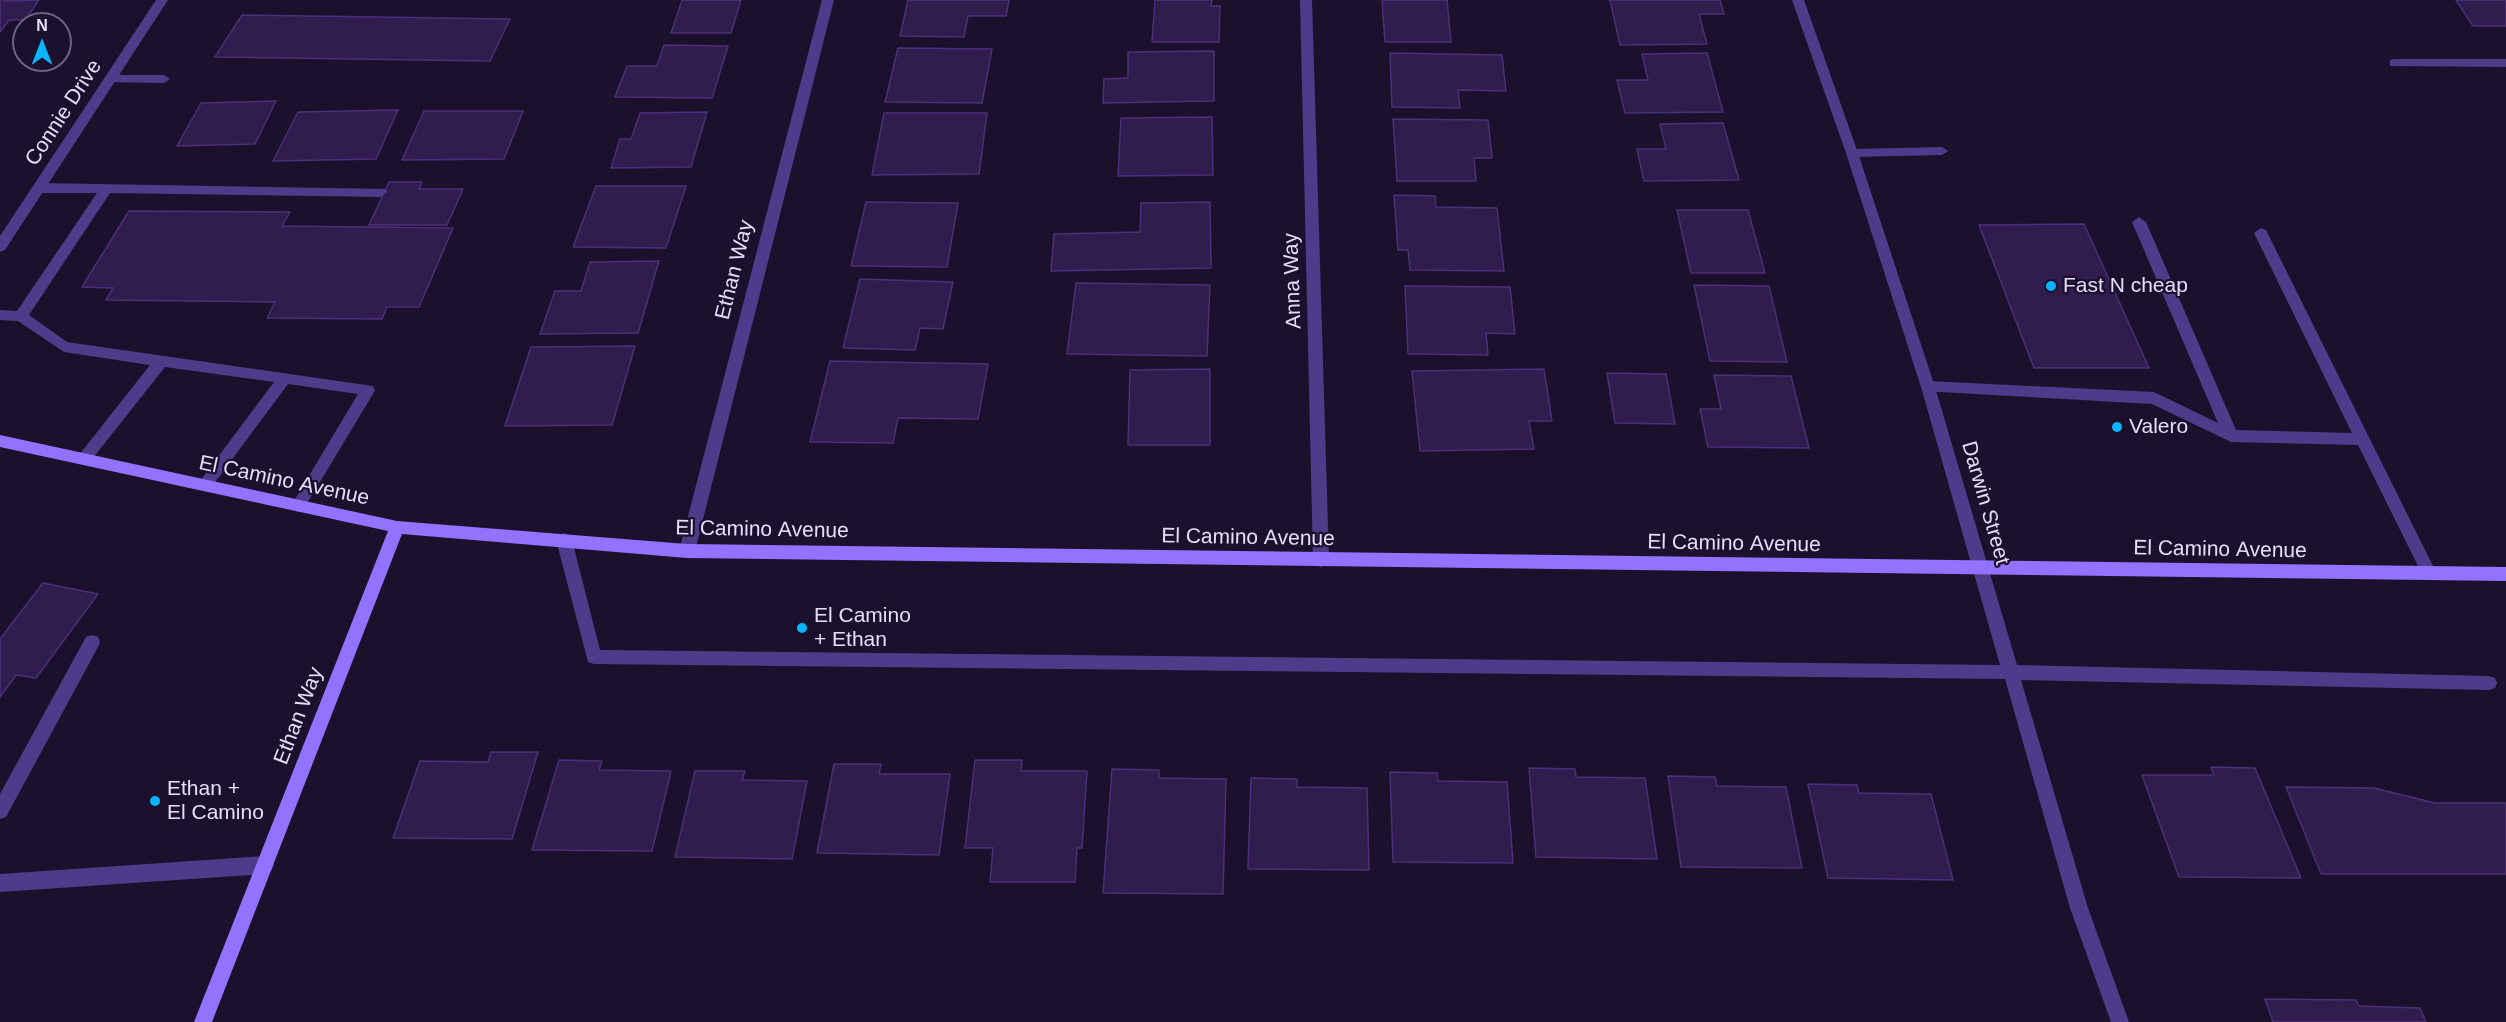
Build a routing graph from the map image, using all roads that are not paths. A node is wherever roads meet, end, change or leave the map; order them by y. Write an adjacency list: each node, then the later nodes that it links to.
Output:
1 (162, 0): 7 (street, Connie Drive)
2 (828, 0): 30 (street, Ethan Way)
3 (1306, 0): 31 (street, Anna Way)
4 (1798, 0): 10 (street, Darwin Street)
5 (2394, 63): 6 (street)
6 (2506, 63)
7 (110, 79): 8 (street); 11 (street, Connie Drive)
8 (164, 79)
9 (1942, 151): 10 (street)
10 (1852, 153): 21 (street, Darwin Street)
11 (39, 188): 12 (street); 16 (street, Connie Drive)
12 (107, 188): 13 (street); 18 (street)
13 (381, 192)
14 (2139, 222): 22 (street)
15 (2261, 233): 23 (street)
16 (0, 247)
17 (0, 315): 18 (street)
18 (21, 316): 19 (street)
19 (161, 361): 20 (street); 25 (street)
20 (284, 379): 26 (street); 27 (street)
21 (1928, 387): 22 (street); 32 (street, Darwin Street)
22 (2231, 436): 23 (street)
23 (2363, 439): 33 (street)
24 (0, 441): 25 (main road, El Camino Avenue)
25 (84, 459): 26 (main road, El Camino Avenue)
26 (206, 485): 27 (main road, El Camino Avenue)
27 (298, 506): 28 (main road, El Camino Avenue)
28 (398, 527): 29 (main road, El Camino Avenue); 39 (main road, Ethan Way)
29 (564, 540): 30 (main road, El Camino Avenue); 36 (street)
30 (687, 551): 31 (main road, El Camino Avenue)
31 (1321, 560): 32 (main road, El Camino Avenue)
32 (1981, 568): 33 (main road, El Camino Avenue); 36 (street, Darwin Street)
33 (2429, 573): 34 (main road, El Camino Avenue)
34 (2506, 574)
35 (92, 642): 38 (street)
36 (2011, 672): 37 (street); 42 (street, Darwin Street)
37 (2489, 683)
38 (0, 811)
39 (265, 865): 40 (street); 41 (main road, Ethan Way)
40 (0, 883)
41 (203, 1022)
42 (2121, 1022)

